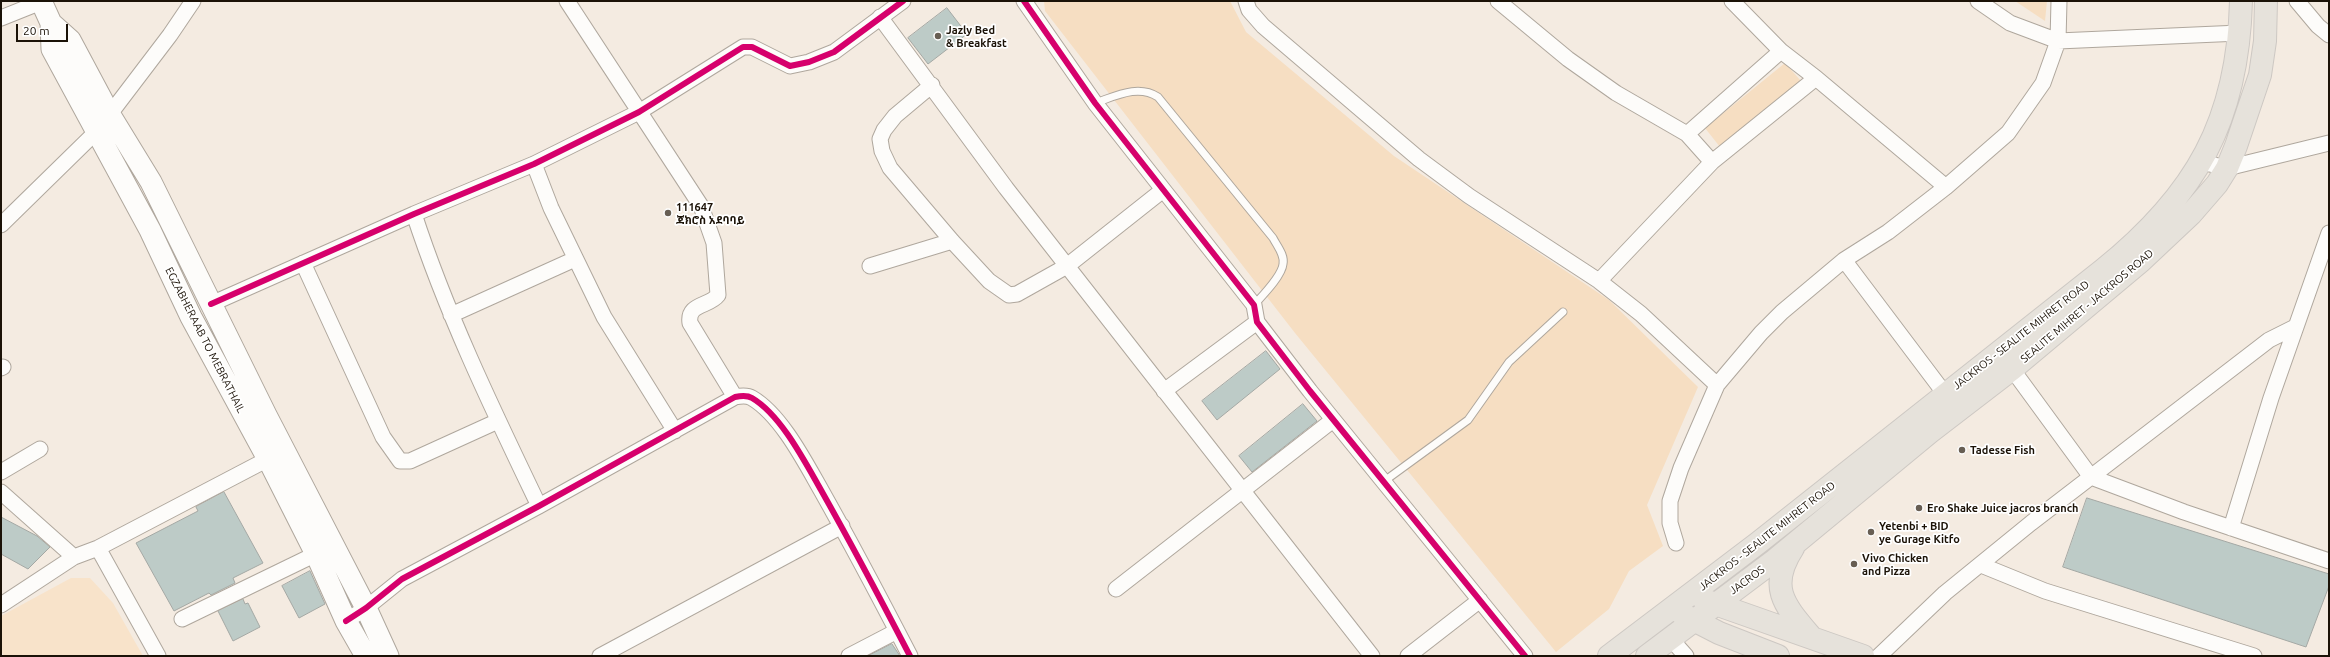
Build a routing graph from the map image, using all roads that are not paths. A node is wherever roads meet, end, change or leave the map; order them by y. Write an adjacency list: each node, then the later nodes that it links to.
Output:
1 (193, 1): 25 (street)
2 (567, 1): 24 (street)
3 (902, 1): 14 (street)
4 (1024, 1): 23 (street)
5 (1246, 1): 44 (street)
6 (1498, 1): 27 (street)
7 (1732, 1): 20 (street)
8 (1978, 1): 19 (street)
9 (2059, 1): 19 (street)
10 (2241, 1): 17 (main road, JACKROS - SEALITE MIHRET ROAD)
11 (2266, 1): 32 (main road, SEALITE MIHRET - JACKROS ROAD)
12 (2297, 1): 18 (street)
13 (41, 2): 15 (street); 16 (main road, EGZABHERAAB TO MEBRATHAIL)
14 (880, 17): 22 (street); 24 (street)
15 (1, 18)
16 (51, 23): 25 (main road); 26 (main road, EGZABHERAAB TO MEBRATHAIL)
17 (2240, 33): 19 (street); 30 (main road, JACKROS - SEALITE MIHRET ROAD)
18 (2329, 35)
19 (2058, 41): 33 (street)
20 (1781, 51): 21 (street); 27 (street)
21 (1816, 78): 29 (street); 33 (street)
22 (932, 85): 38 (street); 43 (street)
23 (1095, 103): 34 (street); 46 (lane)
24 (639, 112): 31 (street); 55 (street)
25 (110, 115): 26 (street); 45 (main road)
26 (97, 131): 36 (street); 60 (main road, EGZABHERAAB TO MEBRATHAIL)
27 (1687, 134): 29 (street)
28 (2329, 143): 32 (street)
29 (1712, 162): 44 (street)
30 (2202, 162): 32 (street); 54 (main road, JACKROS - SEALITE MIHRET ROAD)
31 (534, 164): 35 (street); 39 (street)
32 (2227, 168): 51 (main road, SEALITE MIHRET - JACKROS ROAD)
33 (1946, 187): 40 (street)
34 (1162, 190): 43 (street); 46 (street)
35 (414, 214): 41 (street); 48 (street)
36 (1, 224)
37 (2329, 233): 50 (street)
38 (952, 241): 42 (street); 43 (street)
39 (575, 259): 48 (street); 58 (street)
40 (1844, 260): 52 (street); 54 (street)
41 (303, 263): 45 (street); 57 (street)
42 (870, 266)
43 (1067, 266): 53 (street)
44 (1599, 281): 52 (street)
45 (211, 304): 81 (main road)
46 (1254, 306): 49 (street)
47 (1563, 312): 63 (lane)
48 (451, 315): 57 (street)
49 (1258, 322): 53 (street); 56 (street)
50 (2295, 327): 62 (street); 68 (street)
51 (2012, 369): 62 (street); 69 (main road, SEALITE MIHRET - JACKROS ROAD)
52 (1717, 385): 70 (street)
53 (1164, 391): 65 (street)
54 (1945, 394): 77 (main road, JACKROS - SEALITE MIHRET ROAD)
55 (735, 397): 58 (street); 67 (street)
56 (1333, 420): 63 (street); 65 (street)
57 (498, 421): 66 (street)
58 (675, 431): 66 (street)
59 (40, 449): 61 (street)
60 (268, 459): 71 (street); 72 (main road, EGZABHERAAB TO MEBRATHAIL)
61 (1, 472)
62 (2091, 477): 68 (street); 75 (street)
63 (1382, 482): 78 (street)
64 (1, 492): 73 (street)
65 (1242, 492): 76 (street); 95 (street)
66 (539, 506): 81 (street)
67 (842, 526): 86 (street); 92 (street)
68 (2231, 528): 74 (street)
69 (1799, 539): 79 (main road, JACROS); 88 (main road)
70 (1676, 543)
71 (98, 548): 73 (street); 90 (street)
72 (316, 554): 83 (street); 85 (main road, EGZABHERAAB TO MEBRATHAIL)
73 (74, 557): 80 (street)
74 (2329, 562)
75 (1980, 564): 103 (street); 104 (street)
76 (1116, 589)
77 (1692, 595): 79 (main road); 82 (main road)
78 (1480, 600): 96 (street); 97 (street)
79 (1714, 604): 84 (main road, JACROS); 88 (main road)
80 (1, 605)
81 (366, 608): 85 (street); 91 (main road)
82 (1673, 609): 84 (main road); 98 (main road)
83 (182, 619)
84 (1693, 620): 87 (main road, JACROS); 101 (main road)
85 (346, 621): 89 (main road, EGZABHERAAB TO MEBRATHAIL)
86 (897, 631): 93 (street); 94 (street)
87 (1670, 638): 99 (main road, JACROS); 100 (street)
88 (1812, 639): 102 (main road)
89 (361, 654)
90 (158, 656)
91 (388, 656)
92 (600, 656)
93 (849, 656)
94 (910, 656)
95 (1372, 656)
96 (1408, 656)
97 (1525, 656)
98 (1609, 656)
99 (1647, 656)
100 (1686, 656)
101 (1778, 656)
102 (1863, 656)
103 (1879, 656)
104 (2254, 656)

